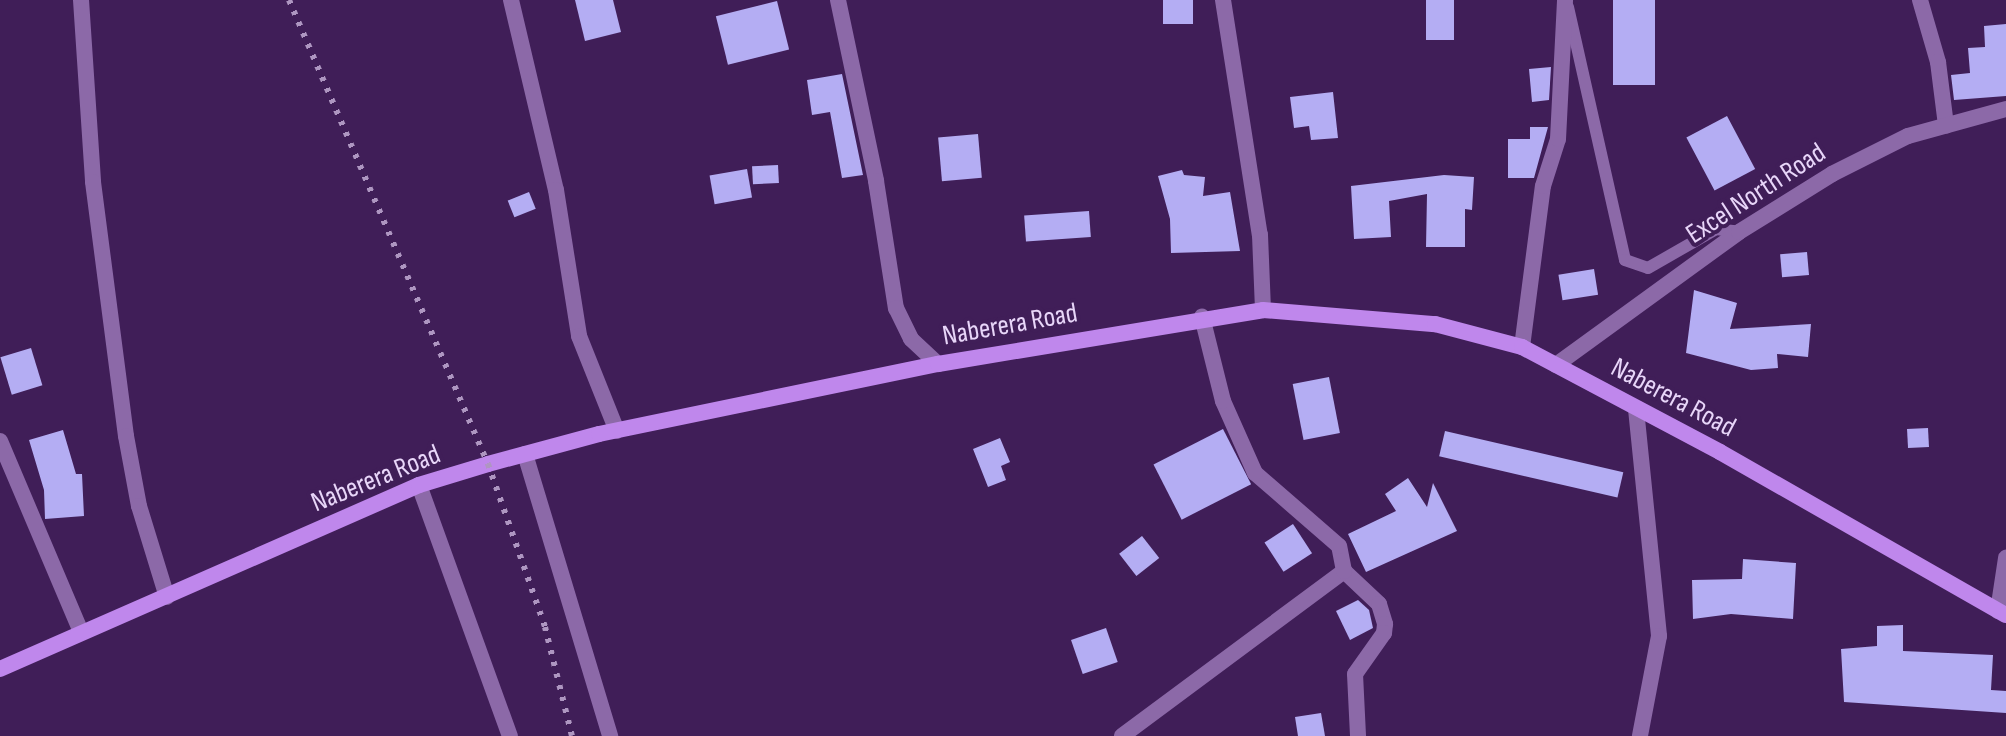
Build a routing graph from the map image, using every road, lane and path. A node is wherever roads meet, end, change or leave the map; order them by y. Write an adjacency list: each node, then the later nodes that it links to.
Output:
1 (81, 0): 22 (street)
2 (511, 0): 16 (street)
3 (838, 0): 13 (street)
4 (1223, 0): 10 (street)
5 (1566, 0): 9 (lane); 12 (street)
6 (1920, 0): 8 (street)
7 (2006, 109): 8 (street, Excel North Road)
8 (1946, 125): 9 (street, Excel North Road)
9 (1739, 232): 14 (street, Excel North Road)
10 (1263, 310): 11 (street, Naberera Road); 12 (street, Naberera Road)
11 (1202, 317): 13 (street, Naberera Road); 21 (street)
12 (1522, 347): 14 (street, Naberera Road)
13 (938, 364): 16 (street, Naberera Road)
14 (1556, 365): 15 (street, Naberera Road)
15 (1636, 409): 23 (street, Naberera Road); 30 (street)
16 (617, 431): 18 (street, Naberera Road)
17 (0, 441): 24 (street)
18 (525, 454): 19 (street, Naberera Road); 27 (street)
19 (419, 485): 22 (street, Naberera Road); 26 (street)
20 (2006, 558): 23 (street)
21 (1344, 571): 28 (street); 29 (street)
22 (167, 597): 24 (street, Naberera Road)
23 (2002, 613)
24 (81, 632): 25 (street, Naberera Road)
25 (0, 669)
26 (510, 736)
27 (610, 736)
28 (1122, 736)
29 (1358, 736)
30 (1640, 736)

